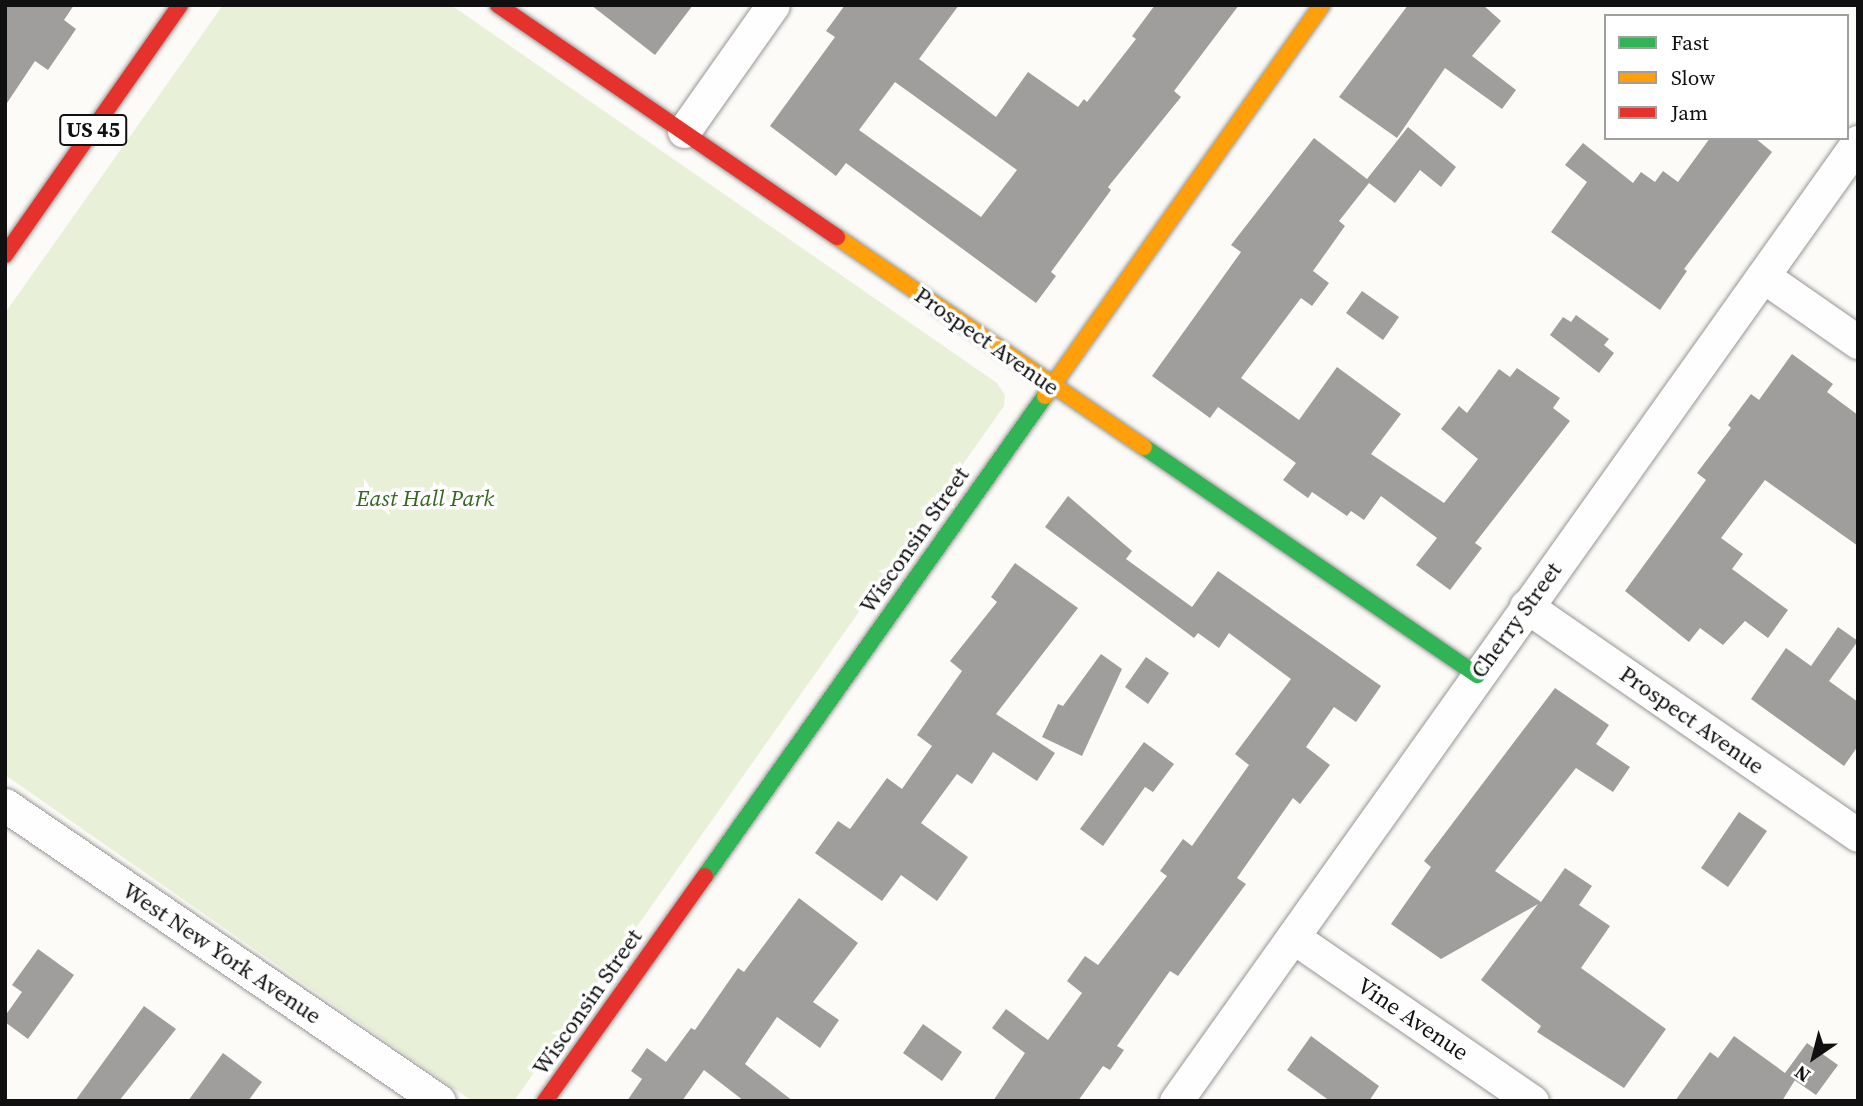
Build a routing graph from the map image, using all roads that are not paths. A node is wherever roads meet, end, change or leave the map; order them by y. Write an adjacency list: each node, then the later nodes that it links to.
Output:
1 (180, 5): 7 (street, US 45)
2 (498, 5): 5 (street, Prospect Avenue)
3 (773, 5): 5 (street)
4 (1322, 5): 10 (street, Wisconsin Street)
5 (684, 131): 10 (street, Prospect Avenue)
6 (1858, 142): 8 (street, Cherry Street)
7 (5, 256)
8 (1762, 276): 9 (street); 11 (street, Cherry Street)
9 (1858, 341)
10 (1051, 386): 12 (street, Prospect Avenue); 17 (street, Wisconsin Street)
11 (1526, 606): 12 (street, Cherry Street); 14 (street, Prospect Avenue)
12 (1477, 675): 15 (street, Cherry Street)
13 (5, 805): 16 (street, West New York Avenue)
14 (1858, 835)
15 (1293, 937): 18 (street, Cherry Street); 19 (street, Vine Avenue)
16 (439, 1101)
17 (545, 1101)
18 (1176, 1101)
19 (1532, 1101)

